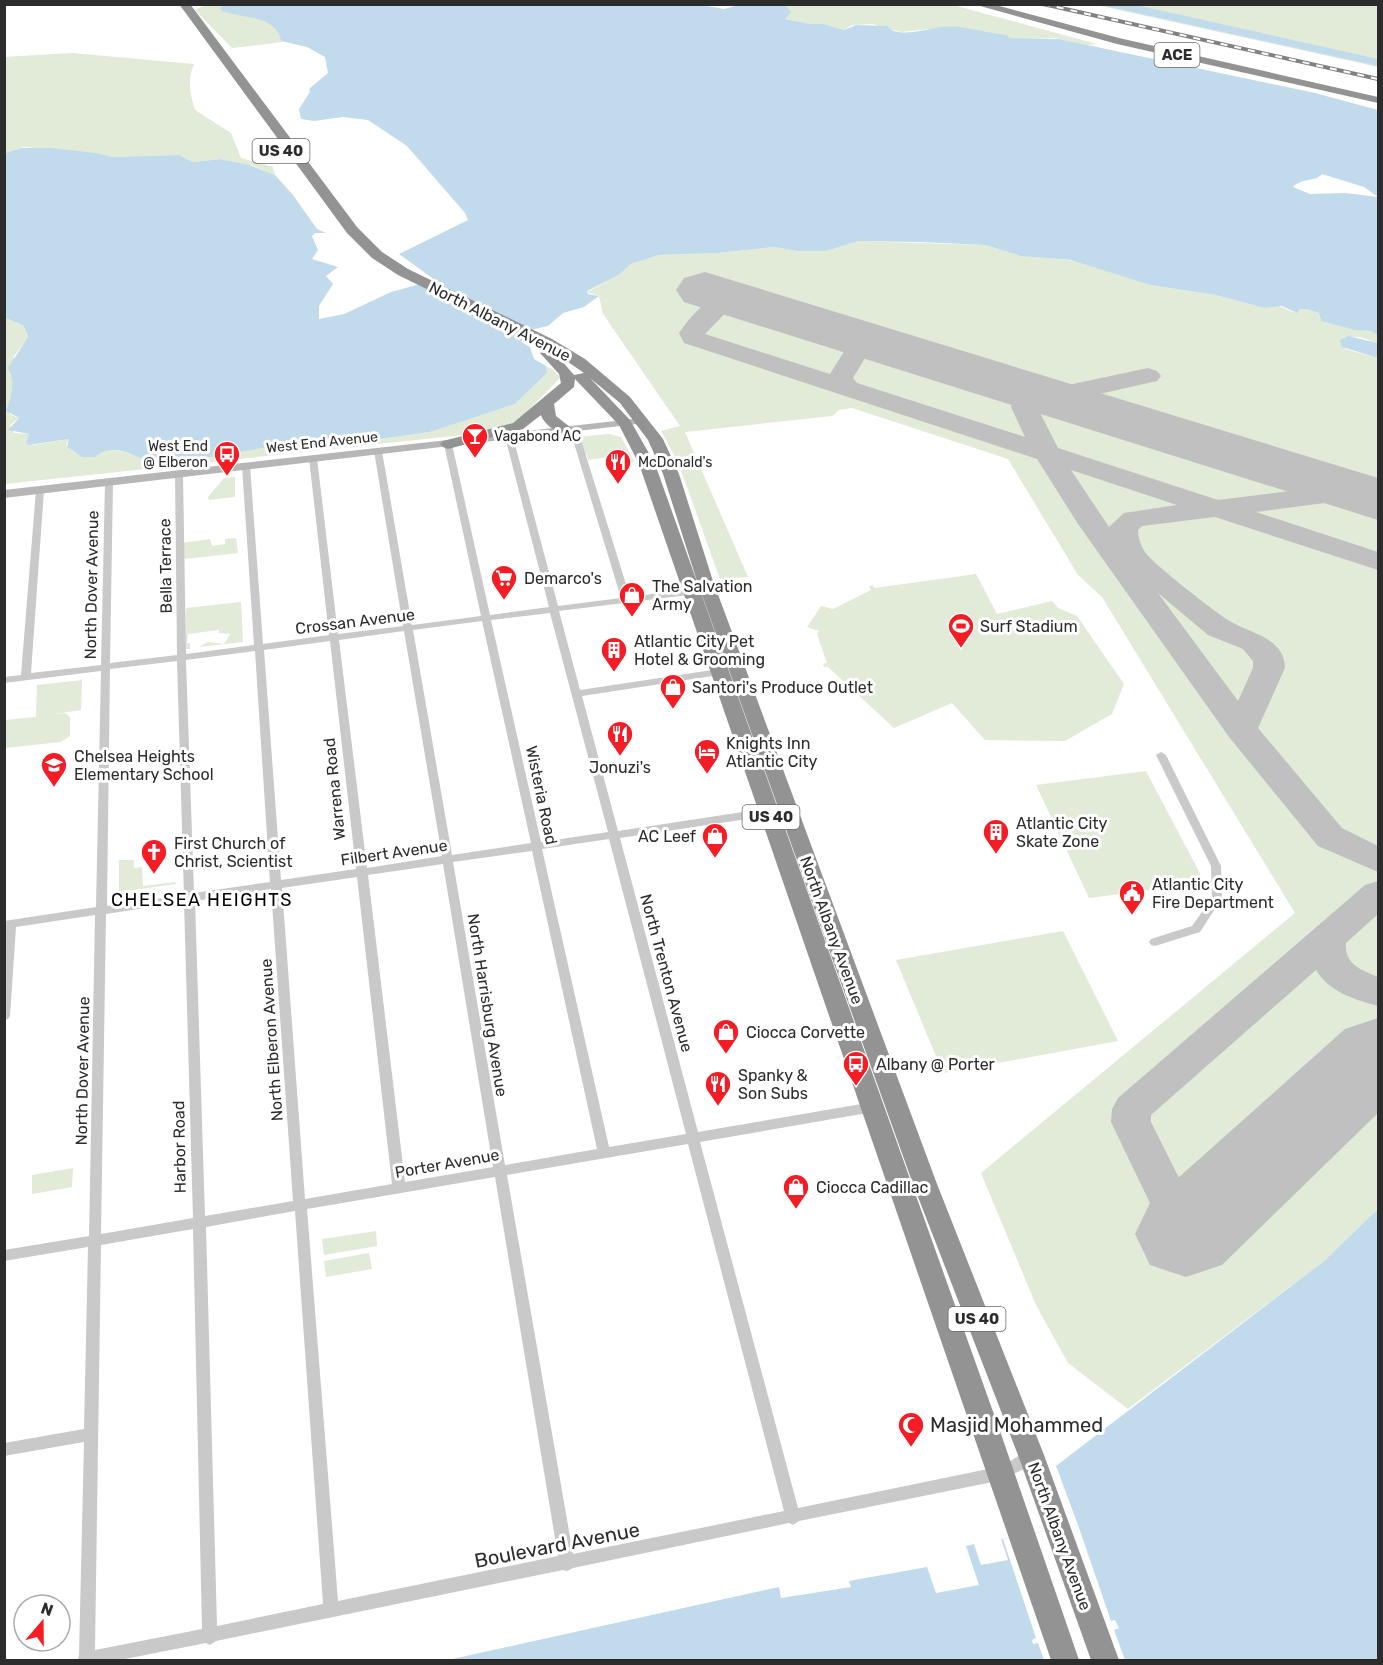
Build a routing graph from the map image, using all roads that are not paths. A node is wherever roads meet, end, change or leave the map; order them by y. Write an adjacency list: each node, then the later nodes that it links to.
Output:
1 (173, 4): 7 (highway, North Albany Avenue / US 40)
2 (184, 4): 7 (highway, North Albany Avenue / US 40)
3 (978, 4): 6 (highway, ACE)
4 (1002, 4): 5 (highway, ACE)
5 (1378, 93)
6 (1378, 100)
7 (408, 280): 8 (highway, North Albany Avenue / US 40)
8 (543, 347): 9 (highway); 10 (highway, North Albany Avenue / US 40); 11 (highway, North Albany Avenue / US 40)
9 (547, 405): 12 (highway); 14 (highway)
10 (642, 422): 11 (main road, West End Avenue); 22 (highway, North Albany Avenue / US 40)
11 (625, 423): 12 (main road, West End Avenue); 22 (highway, North Albany Avenue / US 40)
12 (571, 430): 13 (main road, West End Avenue); 23 (street)
13 (509, 437): 14 (main road, West End Avenue); 24 (street, North Trenton Avenue)
14 (448, 444): 15 (main road, West End Avenue); 25 (street, Wisteria Road)
15 (378, 451): 16 (main road, West End Avenue); 26 (street, North Harrisburg Avenue)
16 (313, 458): 17 (main road, West End Avenue); 27 (street, Warrena Road)
17 (246, 466): 18 (main road, West End Avenue); 28 (street, North Elberon Avenue)
18 (179, 474): 19 (main road, West End Avenue); 29 (street, Bella Terrace)
19 (109, 482): 20 (main road, West End Avenue); 30 (street, North Dover Avenue)
20 (40, 490): 21 (main road, West End Avenue); 32 (street)
21 (4, 494)
22 (700, 591): 23 (street, Crossan Avenue); 31 (highway, North Albany Avenue / US 40); 36 (highway, North Albany Avenue / US 40)
23 (627, 601): 24 (street, Crossan Avenue)
24 (555, 610): 25 (street, Crossan Avenue); 34 (street, North Trenton Avenue)
25 (486, 618): 26 (street, Crossan Avenue); 38 (street, Wisteria Road)
26 (408, 628): 27 (street, Crossan Avenue); 39 (street, North Harrisburg Avenue)
27 (334, 638): 28 (street, Crossan Avenue); 40 (street, Warrena Road)
28 (259, 648): 29 (street, Crossan Avenue); 41 (street, North Elberon Avenue)
29 (182, 657): 30 (street, Crossan Avenue); 42 (street, Harbor Road)
30 (106, 668): 32 (street, Crossan Avenue); 43 (street, North Dover Avenue)
31 (719, 672): 34 (street); 36 (highway, North Albany Avenue / US 40)
32 (26, 678): 33 (street, Crossan Avenue)
33 (4, 680)
34 (576, 694): 37 (street, North Trenton Avenue)
35 (1161, 755): 45 (street)
36 (779, 811): 37 (street, Filbert Avenue); 47 (highway, North Albany Avenue / US 40)
37 (614, 837): 38 (street, Filbert Avenue); 48 (street, North Trenton Avenue)
38 (536, 848): 39 (street, Filbert Avenue); 49 (street, Wisteria Road)
39 (447, 861): 40 (street, Filbert Avenue); 50 (street, North Harrisburg Avenue)
40 (362, 873): 41 (street, Filbert Avenue); 51 (street, Warrena Road)
41 (277, 886): 42 (street, Filbert Avenue); 52 (street, North Elberon Avenue)
42 (188, 898): 43 (street, Filbert Avenue); 53 (street, Harbor Road)
43 (101, 912): 44 (street, Filbert Avenue); 54 (street, North Dover Avenue)
44 (8, 925): 46 (street)
45 (1155, 942)
46 (4, 1016)
47 (884, 1105): 48 (street, Porter Avenue); 58 (highway, North Albany Avenue / US 40); 59 (highway, North Albany Avenue / US 40)
48 (693, 1138): 49 (street, Porter Avenue); 60 (street, North Trenton Avenue)
49 (604, 1153): 50 (street, Porter Avenue)
50 (499, 1171): 51 (street, Porter Avenue); 61 (street, North Harrisburg Avenue)
51 (399, 1188): 52 (street, Porter Avenue)
52 (300, 1205): 53 (street, Porter Avenue); 62 (street, North Elberon Avenue)
53 (199, 1223): 54 (street, Porter Avenue); 63 (street, Harbor Road)
54 (94, 1241): 55 (street, Porter Avenue); 56 (street, North Dover Avenue)
55 (4, 1256)
56 (91, 1434): 57 (street); 64 (street, North Dover Avenue)
57 (4, 1450)
58 (1031, 1455): 59 (street, Boulevard Avenue); 66 (highway, North Albany Avenue / US 40)
59 (1001, 1472): 60 (street, Boulevard Avenue); 65 (highway, North Albany Avenue / US 40)
60 (793, 1518): 61 (street, Boulevard Avenue)
61 (567, 1564): 62 (street, Boulevard Avenue)
62 (332, 1611): 63 (street, Boulevard Avenue)
63 (210, 1637): 64 (street, Boulevard Avenue)
64 (86, 1660)
65 (1065, 1660)
66 (1105, 1660)

